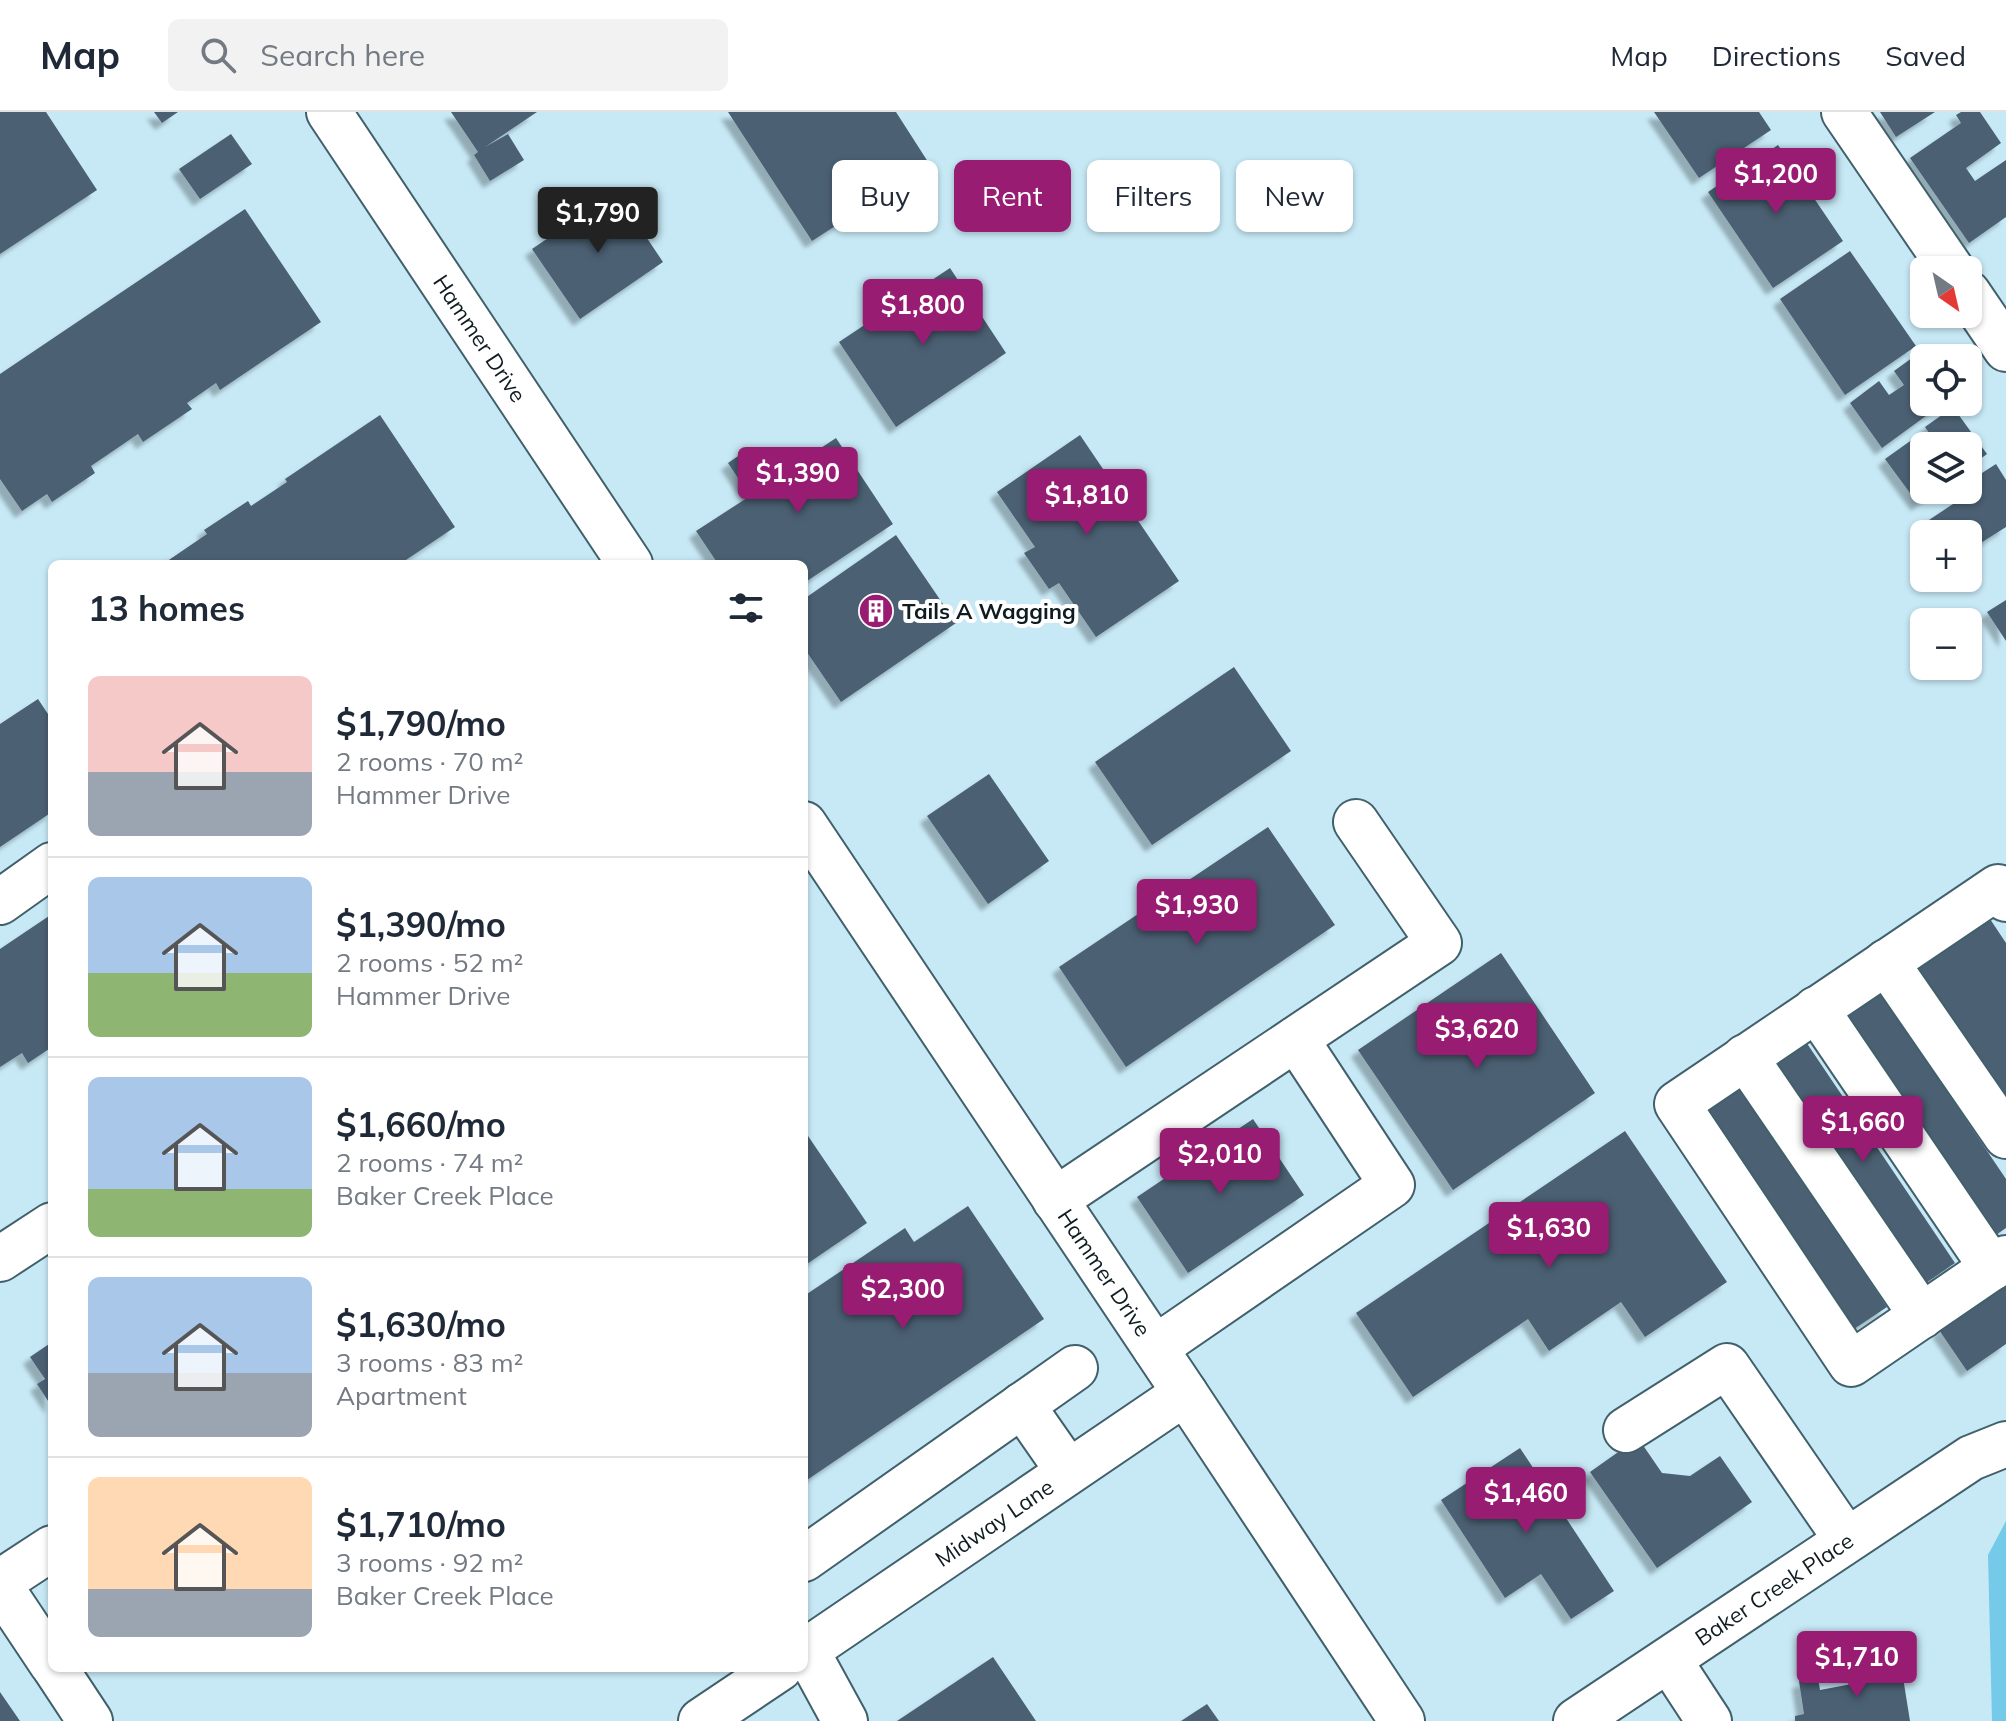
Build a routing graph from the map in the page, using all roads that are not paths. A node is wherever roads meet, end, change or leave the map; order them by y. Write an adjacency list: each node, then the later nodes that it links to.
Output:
1 (329, 112): 6 (street, Hammer Drive)
2 (1844, 112): 3 (street)
3 (1942, 256)
4 (1982, 314): 5 (street)
5 (2006, 349)
6 (627, 560)
7 (1356, 822): 14 (street)
8 (808, 830): 17 (street, Hammer Drive)
9 (48, 868): 11 (street)
10 (2006, 899): 12 (street)
11 (0, 902)
12 (1886, 962): 13 (street); 16 (street)
13 (1816, 1009): 15 (street); 20 (street)
14 (1296, 1039): 17 (street); 22 (street)
15 (1745, 1057): 21 (street); 21 (street)
16 (2006, 1136)
17 (1055, 1200): 22 (street, Hammer Drive)
18 (48, 1228): 19 (street)
19 (0, 1259)
20 (1999, 1263): 21 (street)
21 (1922, 1316)
22 (1155, 1348): 24 (street, Hammer Drive)
23 (1075, 1368): 25 (street)
24 (1185, 1393): 28 (street, Midway Lane); 42 (street, Hammer Drive)
25 (1022, 1405): 28 (street); 31 (street)
26 (1626, 1430): 29 (street)
27 (1988, 1451): 29 (street, Baker Creek Place)
28 (1068, 1471): 33 (street, Midway Lane)
29 (1846, 1539): 35 (street, Baker Creek Place)
30 (48, 1551): 32 (street)
31 (808, 1556)
32 (0, 1584): 34 (street)
33 (808, 1648)
34 (48, 1658)
35 (1669, 1660): 43 (street, Baker Creek Place); 44 (street)
36 (808, 1667): 41 (street)
37 (57, 1672): 39 (street)
38 (773, 1672): 40 (street, Midway Lane)
39 (90, 1721)
40 (701, 1721)
41 (845, 1721)
42 (1402, 1721)
43 (1576, 1721)
44 (1709, 1721)

